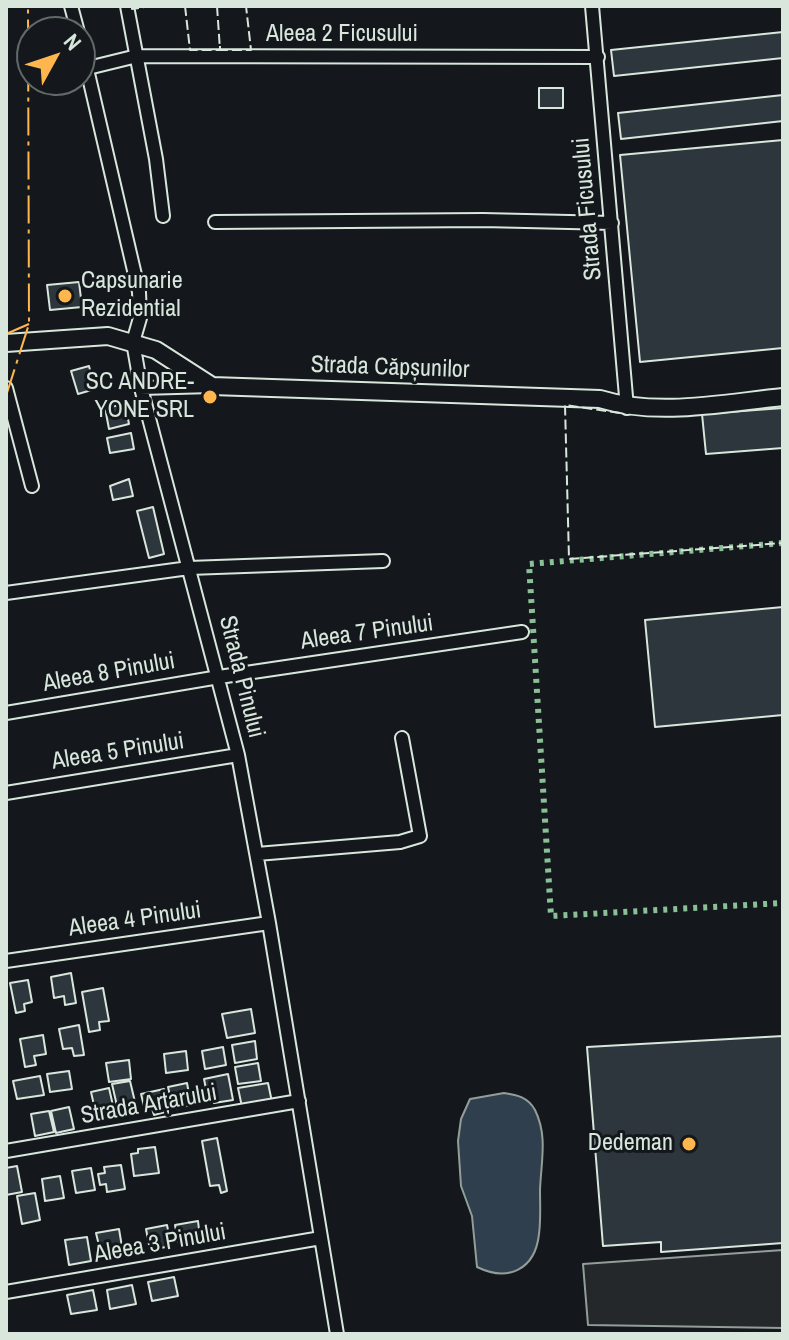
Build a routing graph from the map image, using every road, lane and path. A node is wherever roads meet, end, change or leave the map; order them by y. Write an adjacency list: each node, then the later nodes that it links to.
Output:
1 (127, 6): 3 (street)
2 (592, 6): 4 (street, Strada Ficusului)
3 (137, 56): 4 (street, Aleea 2 Ficusului); 5 (street, Aleea 2 Ficusului); 7 (street)
4 (598, 57): 9 (street, Strada Ficusului)
5 (96, 66)
6 (94, 96): 10 (street, Strada Pinului)
7 (163, 216)
8 (215, 222): 9 (street)
9 (612, 223): 16 (street, Strada Ficusului)
10 (133, 342): 11 (street); 12 (street); 14 (street, Strada Pinului)
11 (6, 343)
12 (212, 386): 14 (street); 16 (street, Strada Căpșunilor)
13 (6, 388): 17 (street)
14 (141, 388): 19 (street, Strada Pinului)
15 (783, 397): 16 (street, Strada Căpșunilor)
16 (627, 408)
17 (32, 486)
18 (383, 561): 19 (street)
19 (189, 568): 20 (street); 22 (street, Strada Pinului)
20 (6, 593)
21 (522, 632): 22 (street, Aleea 7 Pinului)
22 (219, 677): 23 (street, Aleea 8 Pinului); 25 (street, Strada Pinului)
23 (6, 713)
24 (402, 738): 27 (street)
25 (238, 755): 26 (street, Aleea 5 Pinului); 27 (street, Strada Pinului)
26 (6, 793)
27 (257, 854): 28 (street, Strada Pinului)
28 (269, 923): 29 (street, Aleea 4 Pinului); 30 (street, Strada Pinului)
29 (6, 961)
30 (299, 1101): 31 (street, Strada Arțarului); 32 (street, Strada Pinului)
31 (6, 1151)
32 (321, 1238): 33 (street, Aleea 3 Pinului); 34 (street, Strada Pinului)
33 (6, 1292)
34 (337, 1334)

